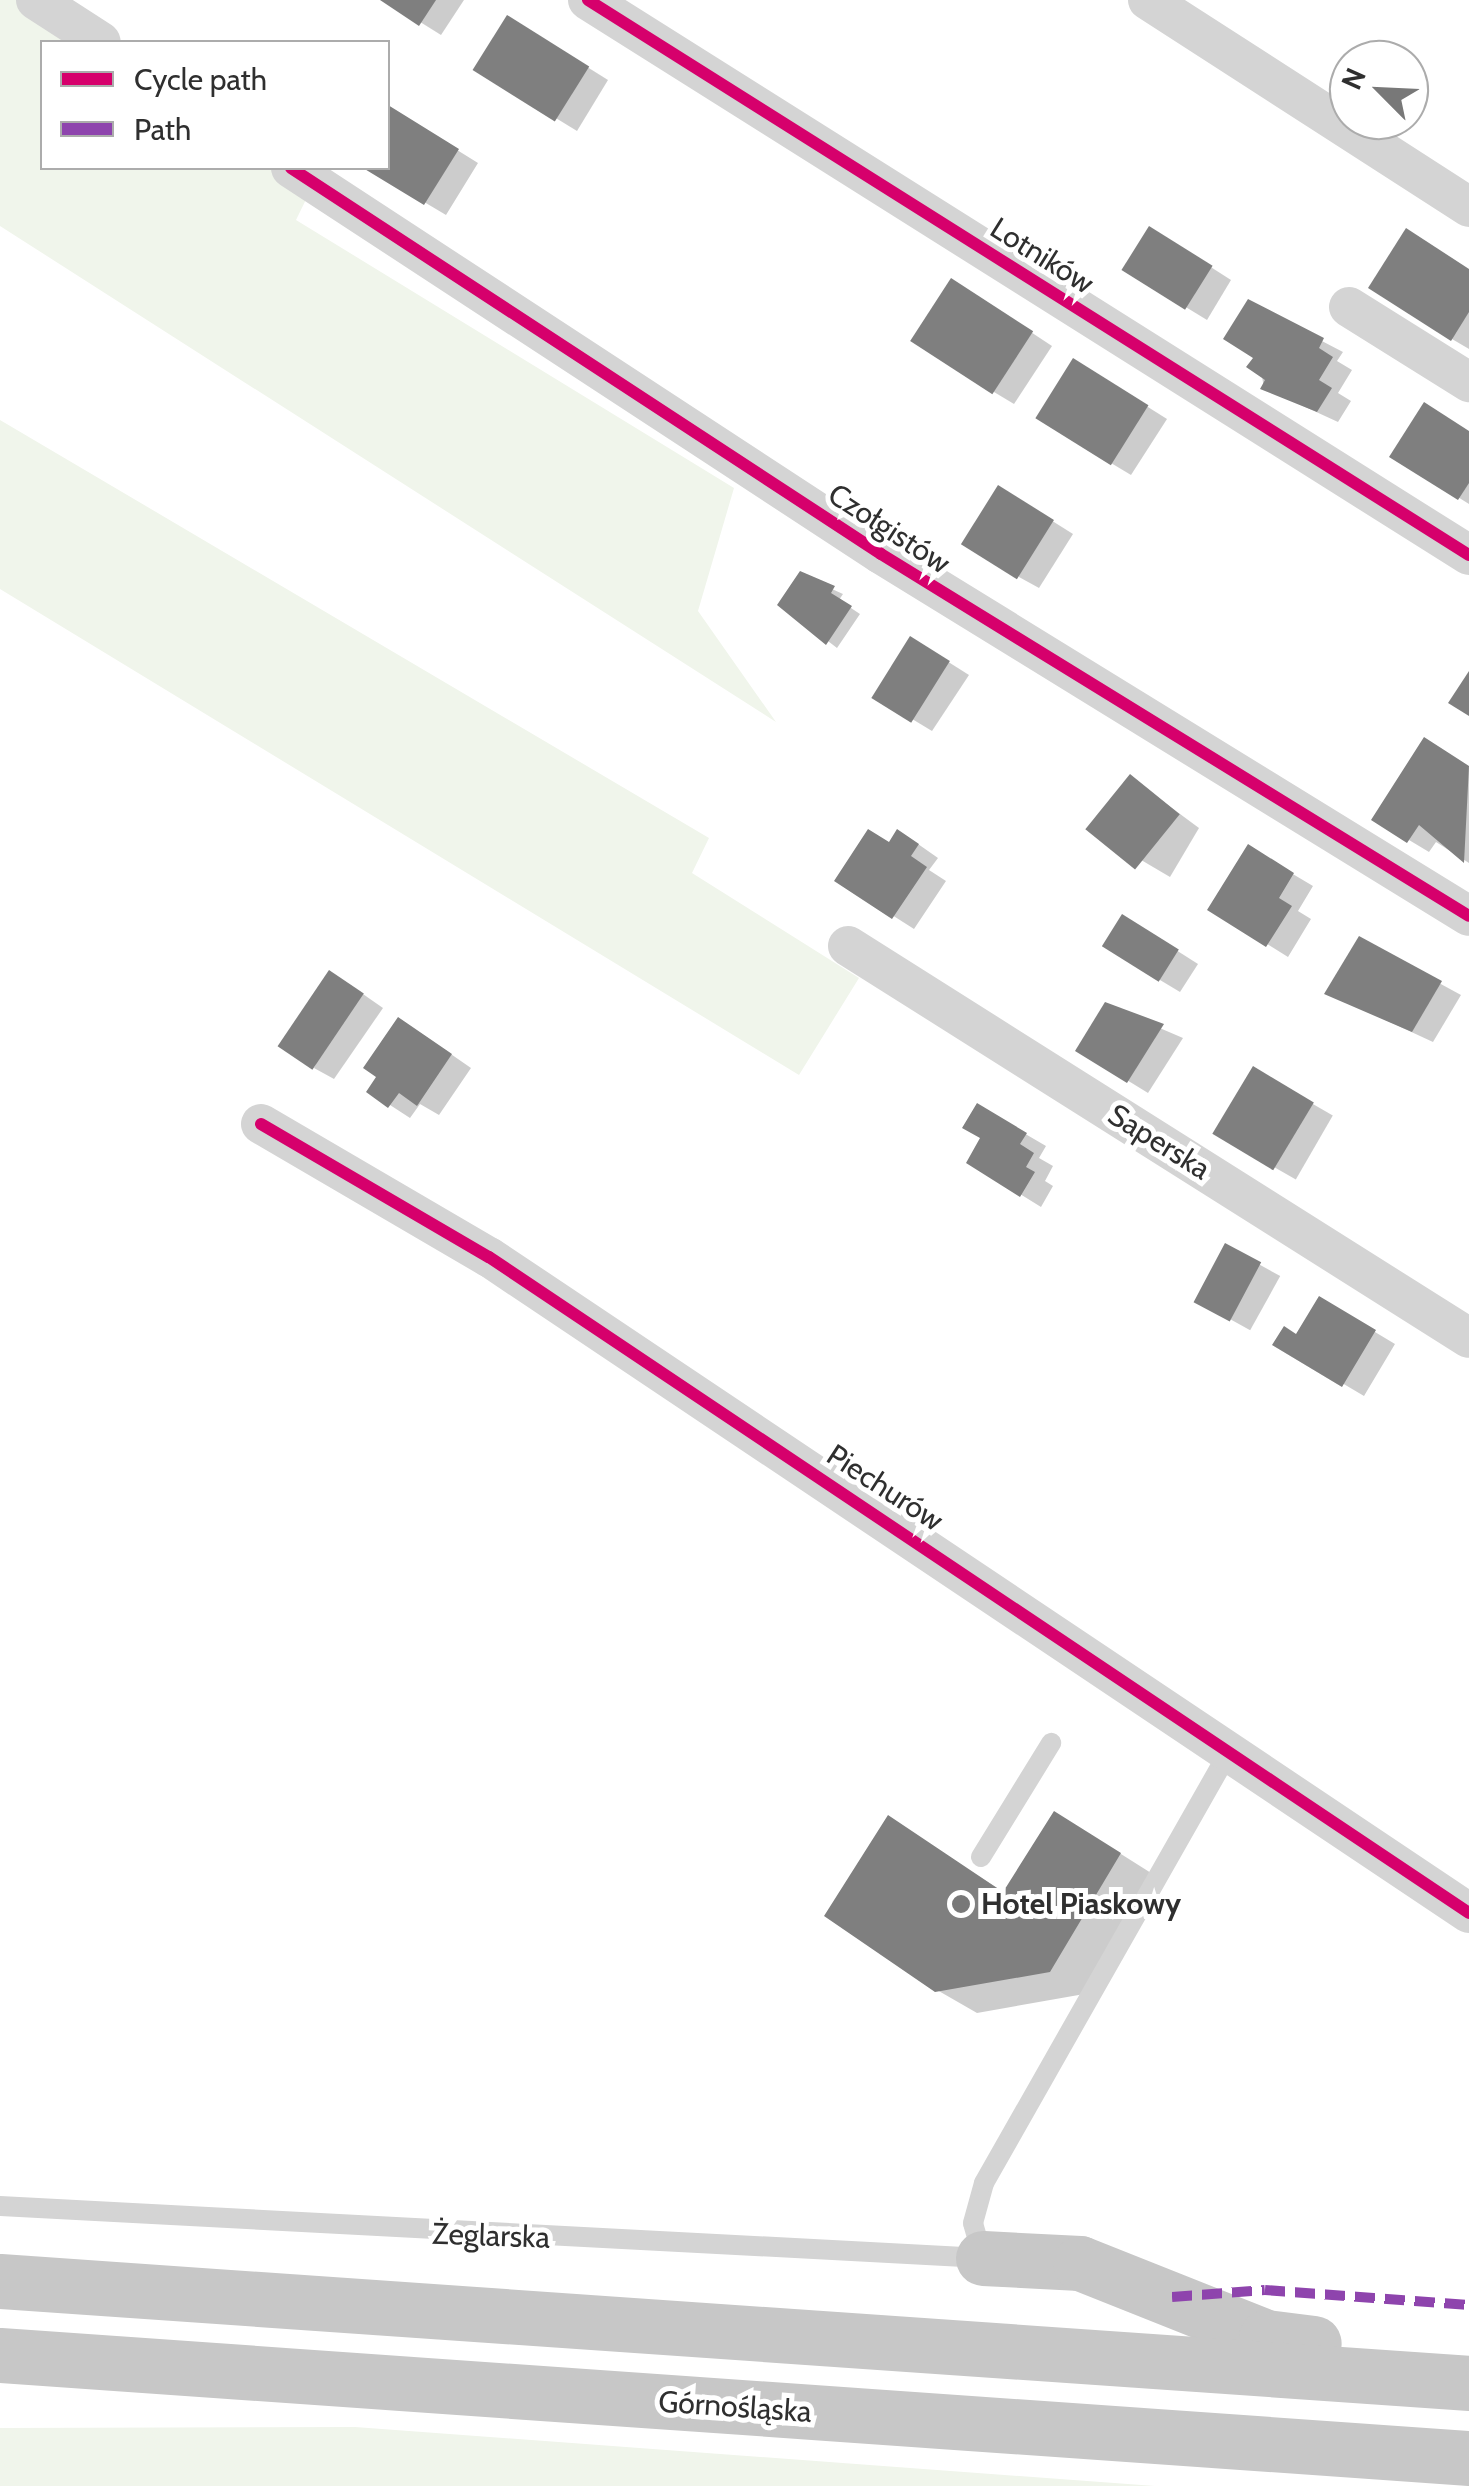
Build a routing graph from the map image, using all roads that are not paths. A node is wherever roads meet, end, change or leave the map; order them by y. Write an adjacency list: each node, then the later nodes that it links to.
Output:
1 (36, 0): 4 (street)
2 (588, 0): 9 (street, Lotników)
3 (1148, 0): 6 (street)
4 (98, 40)
5 (295, 170): 10 (street, Czołgistów)
6 (1469, 208)
7 (1350, 307): 8 (street)
8 (1469, 382)
9 (1469, 555)
10 (1469, 916)
11 (848, 946): 13 (street, Saperska)
12 (261, 1124): 15 (street, Piechurów)
13 (1469, 1338)
14 (1051, 1743): 16 (lane)
15 (1231, 1746): 17 (street, Piechurów); 19 (lane)
16 (981, 1857)
17 (1469, 1912)
18 (0, 2206): 19 (lane, Żeglarska)
19 (983, 2258): 22 (main road)
20 (0, 2281): 22 (main road)
21 (0, 2355): 23 (main road, Górnośląska)
22 (1445, 2382)
23 (1469, 2458)

